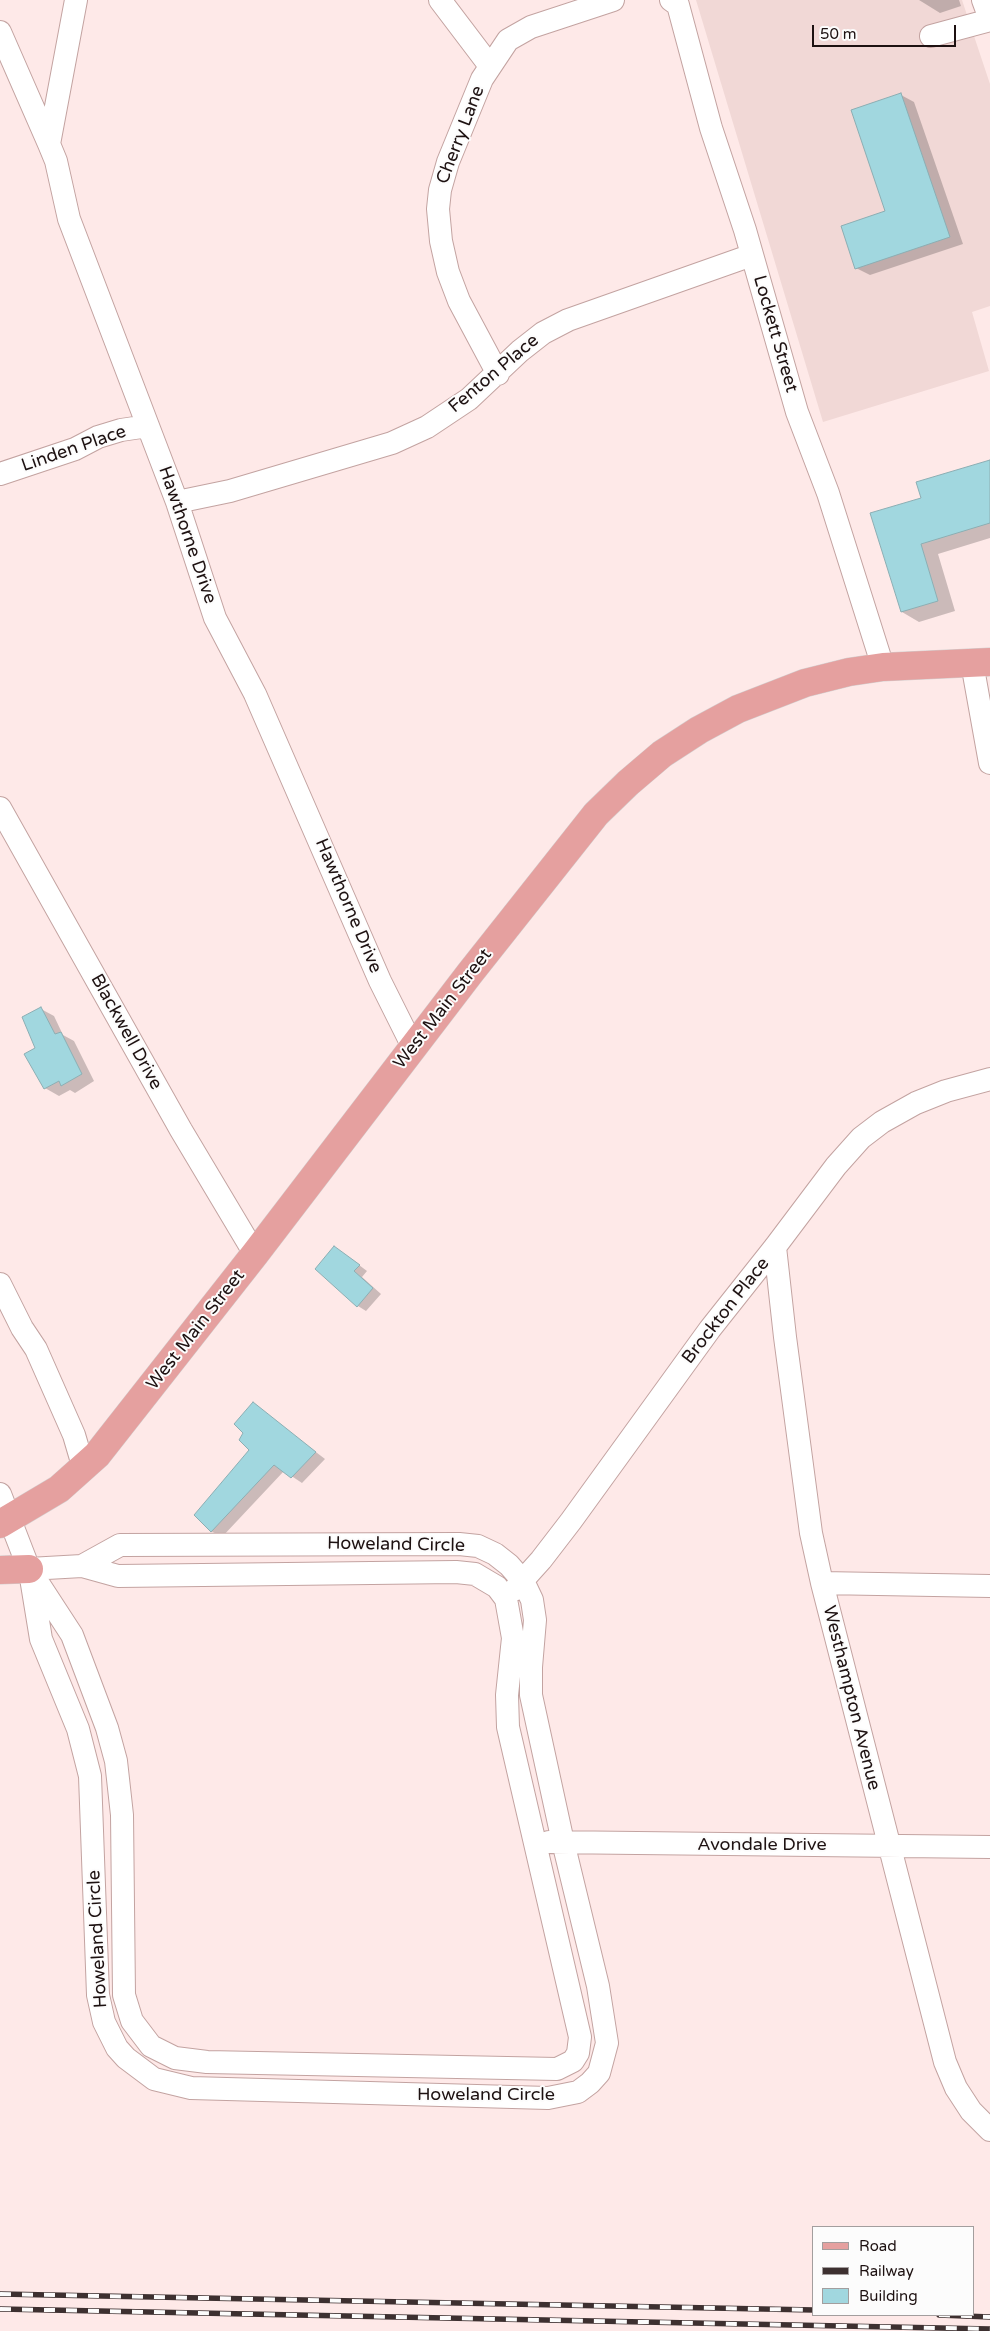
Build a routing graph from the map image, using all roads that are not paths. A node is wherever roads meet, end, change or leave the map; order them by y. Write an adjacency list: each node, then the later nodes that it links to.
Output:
1 (76, 0): 10 (street)
2 (440, 0): 9 (street, Cherry Lane)
3 (613, 0): 9 (street, Cherry Lane)
4 (671, 0): 11 (street, Lockett Street)
5 (983, 0): 6 (street)
6 (990, 20): 8 (street)
7 (0, 32): 10 (street, Hawthorne Drive)
8 (930, 36)
9 (490, 66): 12 (street, Cherry Lane)
10 (49, 144): 13 (street, Hawthorne Drive)
11 (752, 254): 12 (street, Fenton Place); 17 (street, Lockett Street)
12 (498, 374): 15 (street, Fenton Place)
13 (148, 426): 14 (street, Linden Place); 15 (street, Hawthorne Drive)
14 (0, 474)
15 (177, 502): 20 (street, Hawthorne Drive)
16 (981, 662): 17 (main road, West Main Street); 18 (street)
17 (883, 667): 20 (main road, West Main Street)
18 (990, 764)
19 (0, 808): 23 (street, Blackwell Drive)
20 (413, 1047): 23 (main road, West Main Street)
21 (990, 1079): 22 (street, Brockton Place)
22 (775, 1247): 33 (street, Brockton Place); 34 (street, Westhampton Avenue)
23 (255, 1254): 25 (main road, West Main Street)
24 (0, 1284): 25 (street)
25 (84, 1469): 27 (main road, West Main Street)
26 (0, 1494): 27 (street, Howeland Circle)
27 (5, 1522): 31 (street, Howeland Circle)
28 (286, 1544): 29 (street, Howeland Circle); 32 (street); 33 (street, Howeland Circle)
29 (82, 1566): 31 (street, Howeland Circle); 32 (street, Howeland Circle)
30 (0, 1570): 31 (main road)
31 (30, 1570): 37 (street, Howeland Circle); 38 (street, Howeland Circle)
32 (287, 1574): 36 (street, Howeland Circle)
33 (523, 1581): 36 (street, Brockton Place); 40 (street, Howeland Circle)
34 (822, 1584): 35 (street); 41 (street, Westhampton Avenue)
35 (990, 1586)
36 (506, 1599): 39 (street, Howeland Circle)
37 (112, 1746): 38 (street); 43 (street, Howeland Circle)
38 (83, 1750): 44 (street, Howeland Circle)
39 (533, 1841): 40 (street, Avondale Drive); 48 (street, Howeland Circle)
40 (563, 1842): 41 (street, Avondale Drive); 47 (street, Howeland Circle)
41 (888, 1846): 42 (street, Avondale Drive); 53 (street, Westhampton Avenue)
42 (990, 1847)
43 (122, 1862): 44 (street); 46 (street, Howeland Circle)
44 (94, 1864): 45 (street, Howeland Circle)
45 (97, 1979): 46 (street); 51 (street, Howeland Circle)
46 (124, 1979): 49 (street, Howeland Circle)
47 (598, 1986): 48 (street); 52 (street, Howeland Circle)
48 (568, 1988): 50 (street, Howeland Circle)
49 (206, 2062): 50 (street, Howeland Circle); 51 (street)
50 (505, 2068): 52 (street)
51 (206, 2088): 52 (street, Howeland Circle)
52 (504, 2097)
53 (990, 2130)

